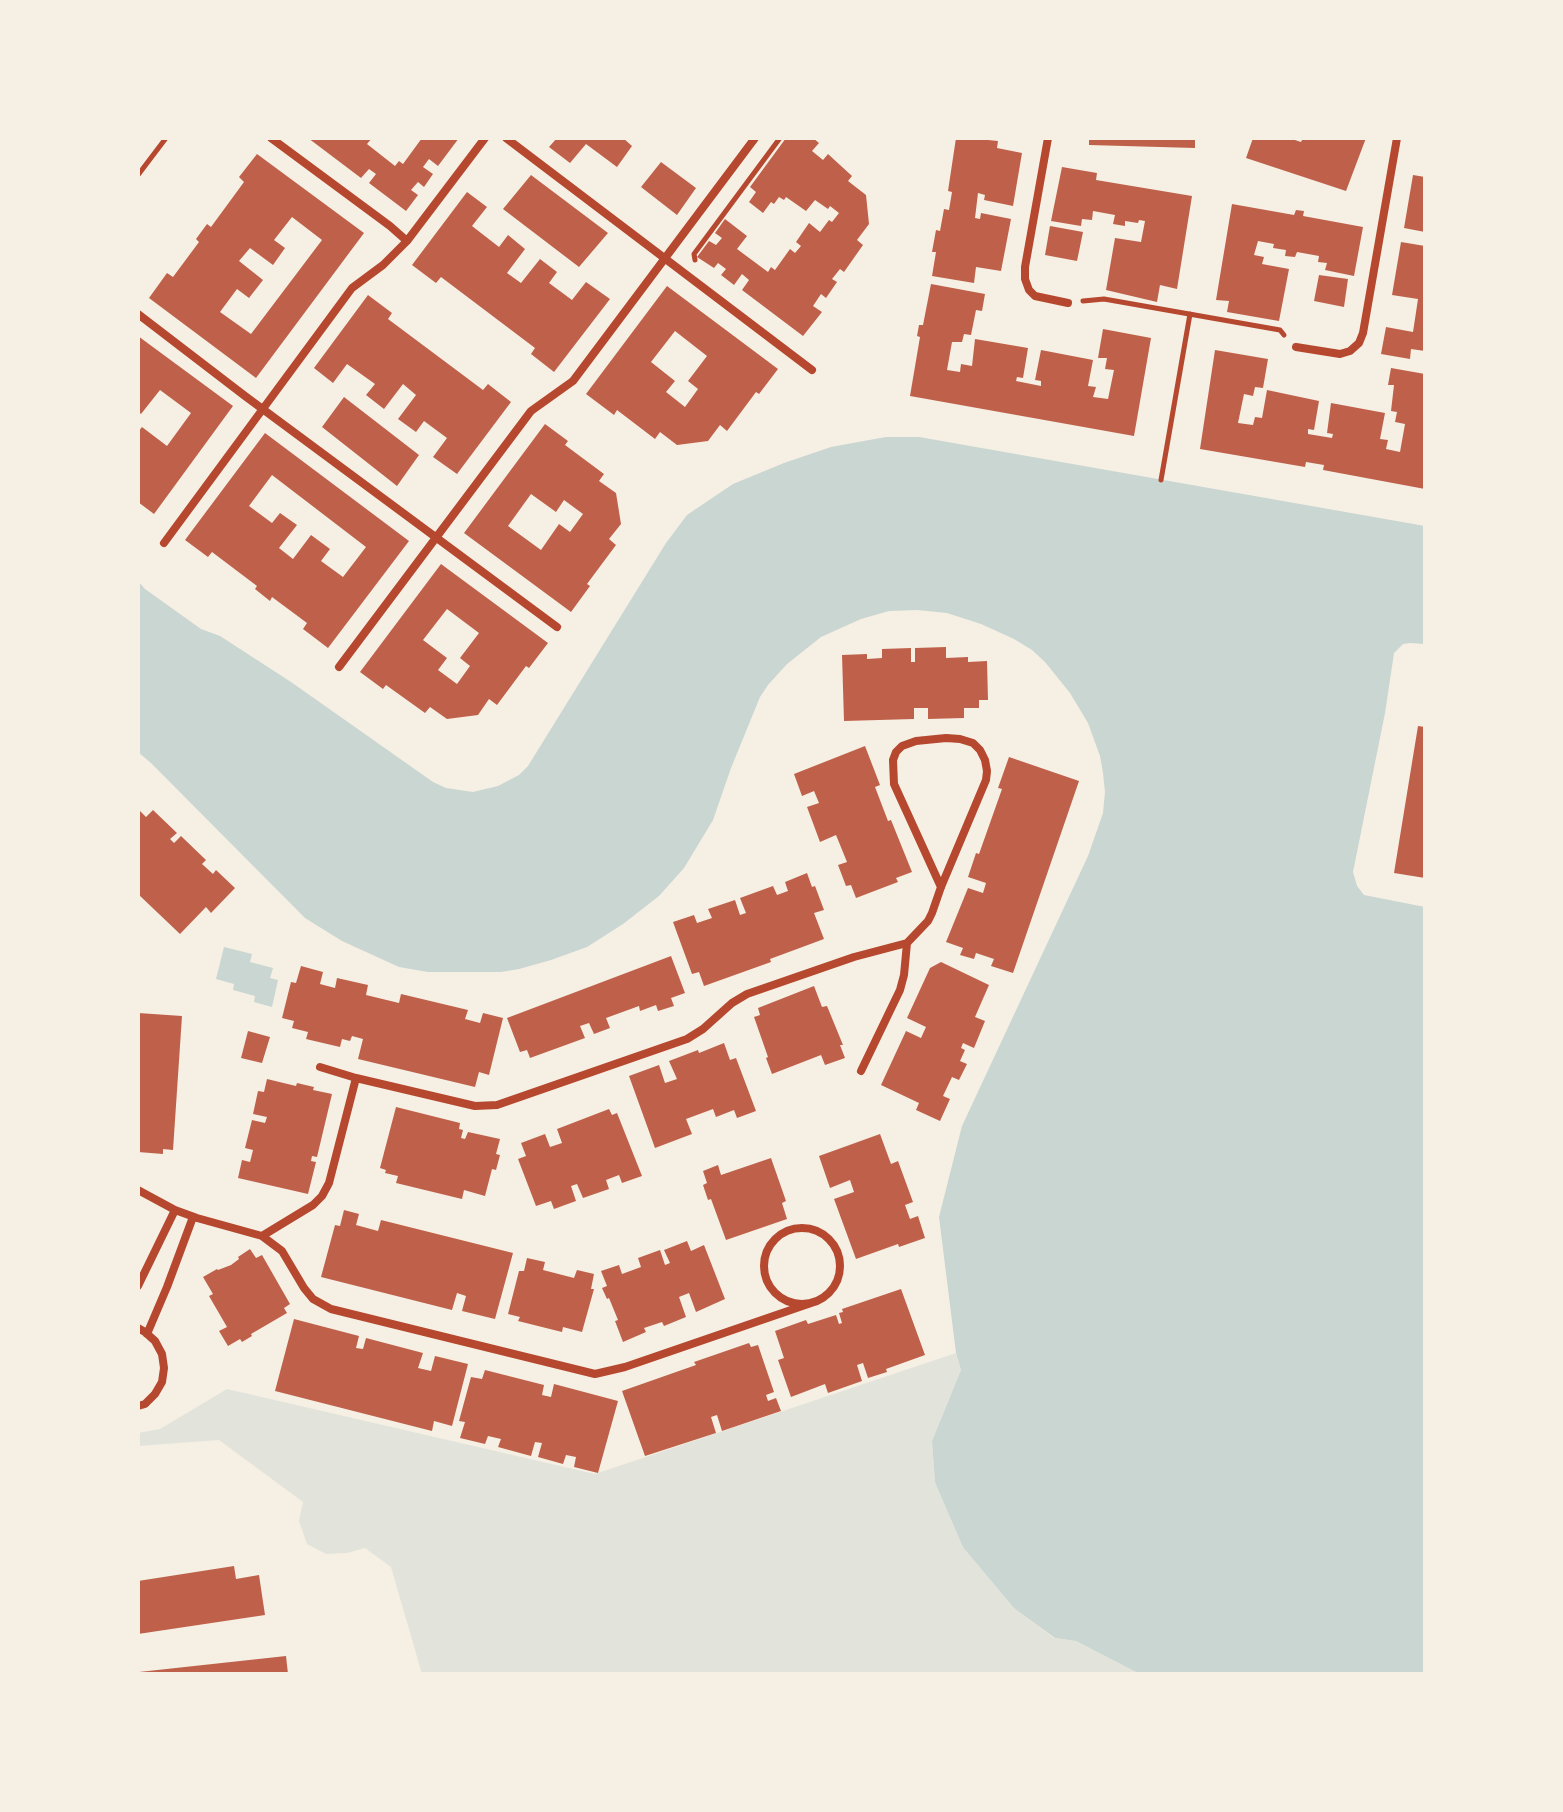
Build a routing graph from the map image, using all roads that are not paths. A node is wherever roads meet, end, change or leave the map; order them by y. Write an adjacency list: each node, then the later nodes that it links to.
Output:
1 (271, 138): 7 (street)
2 (485, 138): 7 (street)
3 (506, 138): 8 (street)
4 (755, 138): 8 (street)
5 (1048, 138): 9 (street)
6 (1397, 138): 11 (street)
7 (407, 241): 13 (street)
8 (664, 259): 12 (street); 14 (street)
9 (1068, 303)
10 (138, 314): 13 (street)
11 (1296, 347)
12 (812, 370)
13 (264, 408): 14 (street); 15 (street)
14 (436, 536): 16 (street); 17 (street)
15 (164, 543)
16 (557, 627)
17 (339, 667)
18 (941, 887): 18 (street); 19 (street)
19 (907, 943): 21 (street); 22 (street)
20 (320, 1067): 22 (street)
21 (861, 1071)
22 (356, 1078): 26 (street)
23 (138, 1190): 24 (street)
24 (175, 1210): 25 (street); 27 (street)
25 (193, 1217): 26 (street); 30 (street)
26 (262, 1236): 28 (street)
27 (138, 1286)
28 (817, 1301): 28 (street)
29 (138, 1328): 30 (street)
30 (147, 1334): 31 (street)
31 (138, 1406)

